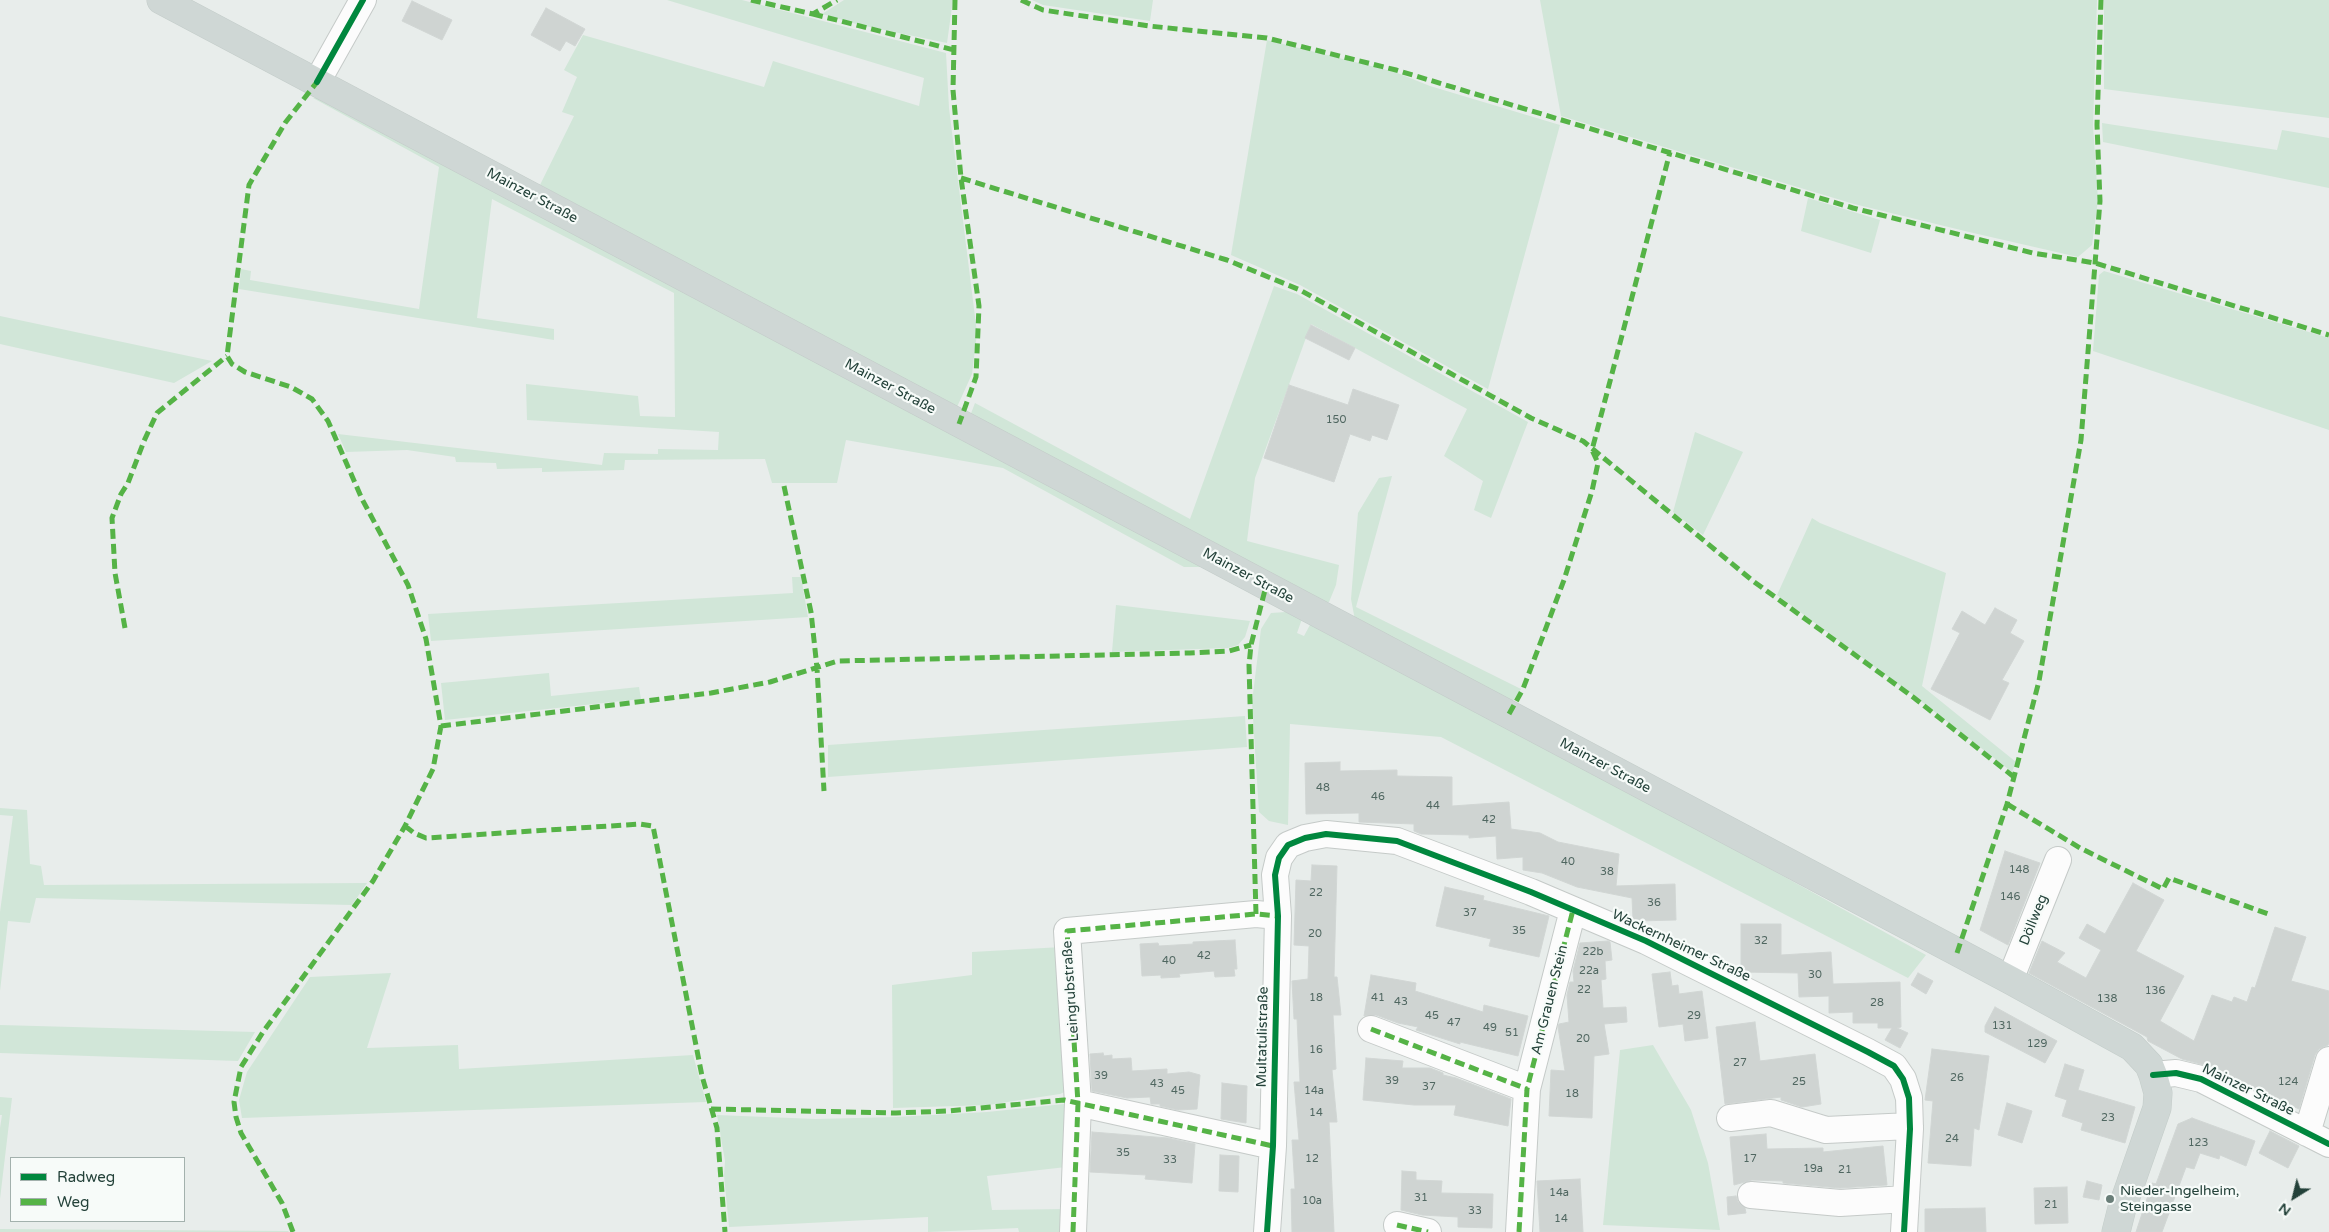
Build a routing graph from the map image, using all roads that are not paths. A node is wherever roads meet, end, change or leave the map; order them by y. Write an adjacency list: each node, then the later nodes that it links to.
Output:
1 (161, 0): 3 (main road, Mainzer Straße)
2 (363, 0): 3 (street)
3 (317, 82): 8 (main road, Mainzer Straße)
4 (1288, 845): 6 (street, Wackernheimer Straße); 7 (street, Multatulistraße)
5 (2058, 860): 8 (street, Döllweg)
6 (1572, 910): 12 (street, Am Grauen Stein); 15 (street, Wackernheimer Straße)
7 (1278, 916): 13 (street, Leingrubstraße); 17 (street, Multatulistraße)
8 (2010, 980): 11 (main road, Mainzer Straße)
9 (1371, 1029): 12 (street)
10 (2329, 1060): 16 (street)
11 (2153, 1074): 16 (street, Mainzer Straße); 26 (main road)
12 (1527, 1089): 24 (street, Am Grauen Stein)
13 (1078, 1103): 17 (street); 21 (street, Leingrubstraße)
14 (1730, 1118): 15 (street)
15 (1910, 1126): 19 (street, Wackernheimer Straße)
16 (2318, 1139)
17 (1273, 1146): 22 (street, Multatulistraße)
18 (1751, 1195): 19 (street)
19 (1906, 1199): 25 (street, Wackernheimer Straße)
20 (1397, 1225): 23 (street)
21 (1073, 1232)
22 (1267, 1232)
23 (1428, 1232)
24 (1520, 1232)
25 (1904, 1232)
26 (2116, 1232)

